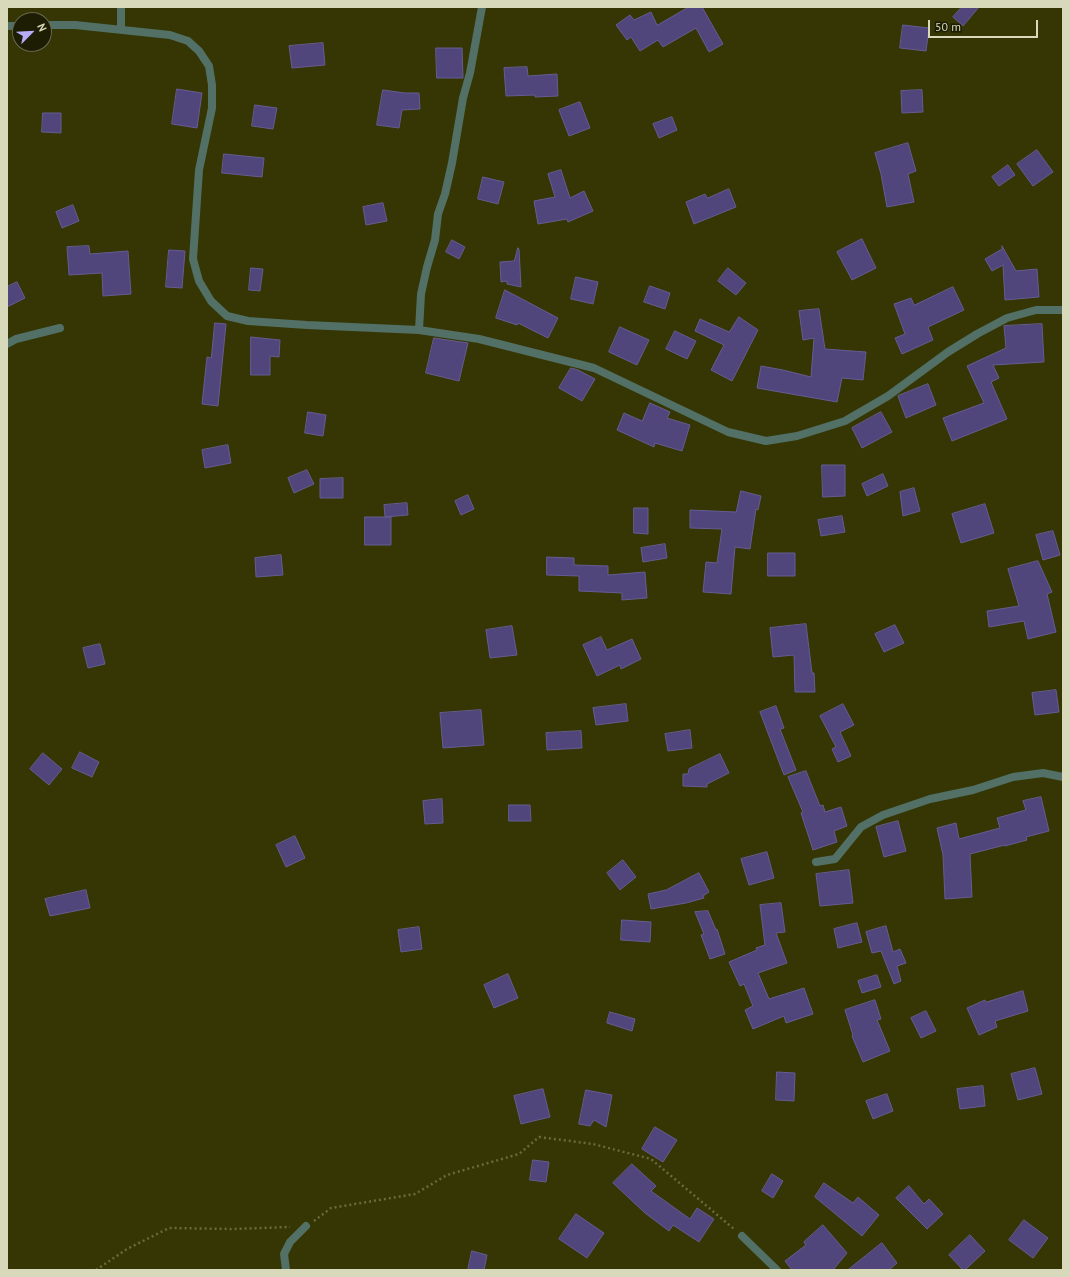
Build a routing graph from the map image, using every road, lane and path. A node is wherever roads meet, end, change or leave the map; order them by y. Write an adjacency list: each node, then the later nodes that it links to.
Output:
1 (121, 7): 4 (street)
2 (482, 7): 7 (street)
3 (52, 26): 4 (street)
4 (121, 29): 7 (street)
5 (1063, 310): 7 (street)
6 (60, 328): 8 (street)
7 (419, 330)
8 (7, 344)
9 (1063, 777): 10 (street)
10 (816, 862)
11 (306, 1226): 12 (path); 13 (path); 14 (street)
12 (742, 1236): 15 (street)
13 (96, 1270)
14 (286, 1270)
15 (777, 1270)

